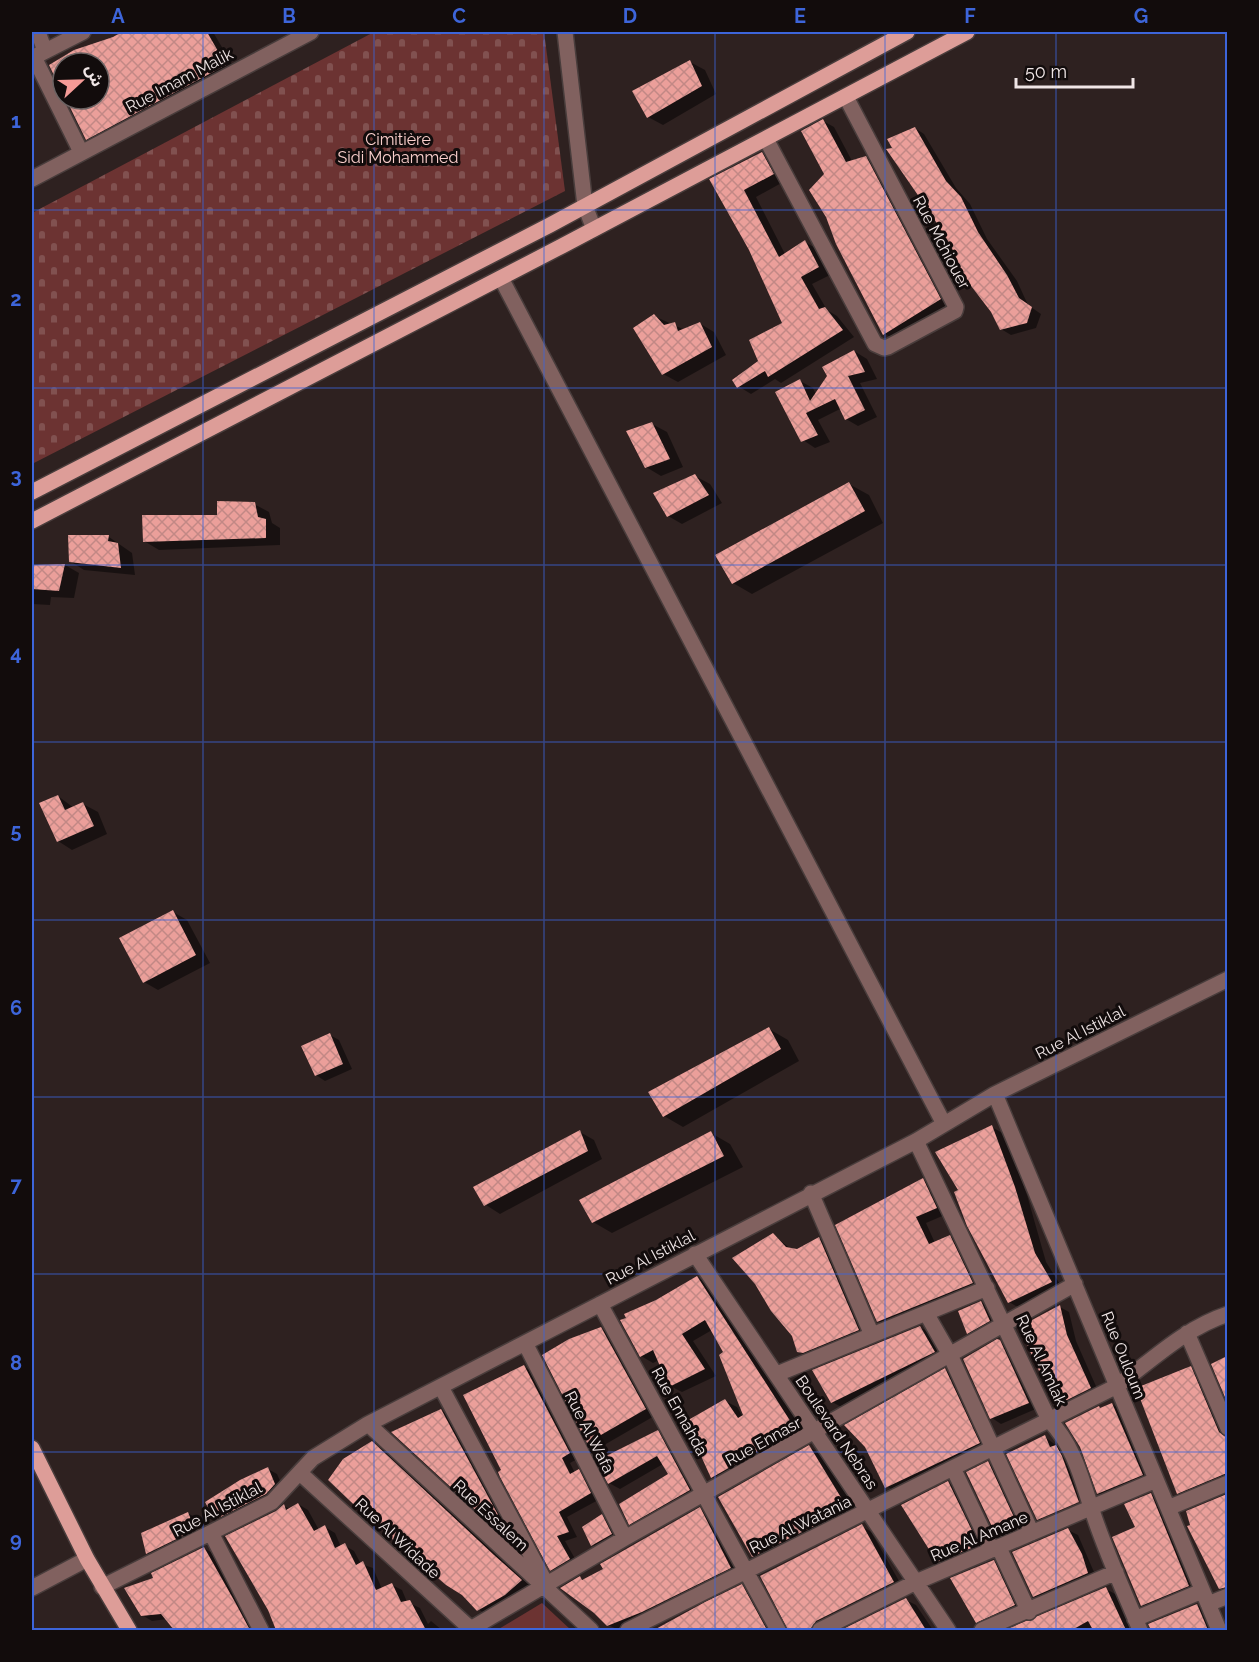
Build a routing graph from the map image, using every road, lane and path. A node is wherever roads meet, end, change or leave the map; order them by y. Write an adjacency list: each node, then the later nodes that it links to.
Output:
1 (38, 32): 8 (street)
2 (83, 32): 8 (street)
3 (311, 32): 11 (street, Rue Imam Malik)
4 (565, 32): 13 (street)
5 (908, 32): 13 (main road)
6 (967, 32): 7 (main road)
7 (950, 35): 9 (main road)
8 (37, 55): 11 (street)
9 (846, 97): 10 (main road); 10 (street, Rue Mchiouer)
10 (766, 139): 14 (main road)
11 (81, 152): 12 (street, Rue Imam Malik)
12 (32, 179)
13 (585, 206): 14 (street); 16 (main road)
14 (594, 229): 15 (main road)
15 (501, 278): 17 (main road); 22 (street)
16 (175, 418): 17 (main road); 18 (main road)
17 (187, 441): 19 (main road)
18 (32, 492)
19 (32, 521)
20 (1227, 979): 21 (street, Rue Al Istiklal)
21 (995, 1094): 22 (street, Rue Al Istiklal); 26 (street, Rue Ouloum)
22 (944, 1124): 23 (street, Rue Al Istiklal)
23 (915, 1141): 24 (street, Rue Al Istiklal); 27 (street, Rue Al Amlak)
24 (811, 1193): 25 (street, Rue Al Istiklal); 33 (street)
25 (695, 1254): 28 (street, Rue Al Istiklal); 36 (street, Boulevard Nebras)
26 (1075, 1284): 31 (street, Rue Ennasr); 37 (street, Rue Ouloum)
27 (987, 1288): 29 (street); 31 (street, Rue Al Amlak)
28 (600, 1304): 34 (street, Rue Al Istiklal); 49 (street, Rue Ennahda)
29 (926, 1313): 33 (street); 35 (street)
30 (1227, 1314): 32 (street, Rue Al Watania)
31 (1005, 1324): 35 (street, Rue Ennasr); 39 (street, Rue Al Amlak)
32 (1188, 1333): 37 (street, Rue Al Watania); 41 (street)
33 (872, 1335): 36 (street)
34 (525, 1342): 38 (street, Rue Al Istiklal); 55 (street, Rue Al Wafa)
35 (950, 1355): 42 (street, Rue Ennasr); 44 (street)
36 (777, 1374): 42 (street, Boulevard Nebras)
37 (1117, 1386): 39 (street, Rue Al Watania); 47 (street, Rue Ouloum)
38 (441, 1387): 40 (street, Rue Al Istiklal); 61 (street)
39 (1049, 1420): 44 (street, Rue Al Watania); 51 (street, Rue Al Amlak)
40 (368, 1424): 46 (street, Rue Al Istiklal); 61 (street, Rue Essalem)
41 (1227, 1428)
42 (816, 1432): 49 (street, Rue Ennasr); 52 (street, Boulevard Nebras)
43 (32, 1448): 57 (main road)
44 (994, 1448): 45 (street, Rue Al Watania); 54 (street)
45 (953, 1468): 52 (street, Rue Al Watania); 56 (street)
46 (300, 1473): 53 (street, Rue Al Istiklal); 70 (street, Rue Al Widade)
47 (1156, 1480): 50 (street, Rue Ouloum); 51 (street, Rue Al Amane)
48 (1227, 1483): 50 (street)
49 (705, 1494): 55 (street, Rue Ennasr); 58 (street, Rue Ennahda)
50 (1168, 1508): 65 (street, Rue Ouloum)
51 (1091, 1509): 54 (street, Rue Al Amane); 59 (street, Rue Al Amlak)
52 (868, 1512): 58 (street, Rue Al Watania); 60 (street, Boulevard Nebras)
53 (211, 1533): 62 (street, Rue Al Istiklal); 69 (street)
54 (1032, 1533): 56 (street, Rue Al Amane)
55 (625, 1538): 61 (street, Rue Ennasr)
56 (996, 1549): 60 (street, Rue Al Amane); 66 (street)
57 (87, 1559): 62 (main road); 63 (street)
58 (744, 1571): 72 (street, Rue Al Watania); 73 (street, Rue Ennahda)
59 (1116, 1572): 66 (street); 67 (street, Rue Al Amlak)
60 (916, 1582): 74 (street, Rue Al Amane); 75 (street, Boulevard Nebras)
61 (544, 1586): 70 (street, Rue Ennasr); 71 (street, Rue Essalem)
62 (102, 1587): 68 (main road)
63 (32, 1588)
64 (1227, 1596): 65 (street)
65 (1205, 1598): 67 (street); 77 (street, Rue Ouloum)
66 (1029, 1612): 76 (street)
67 (1137, 1625)
68 (129, 1630)
69 (261, 1630)
70 (470, 1630)
71 (591, 1630)
72 (628, 1630)
73 (778, 1630)
74 (820, 1630)
75 (948, 1630)
76 (981, 1630)
77 (1219, 1630)

